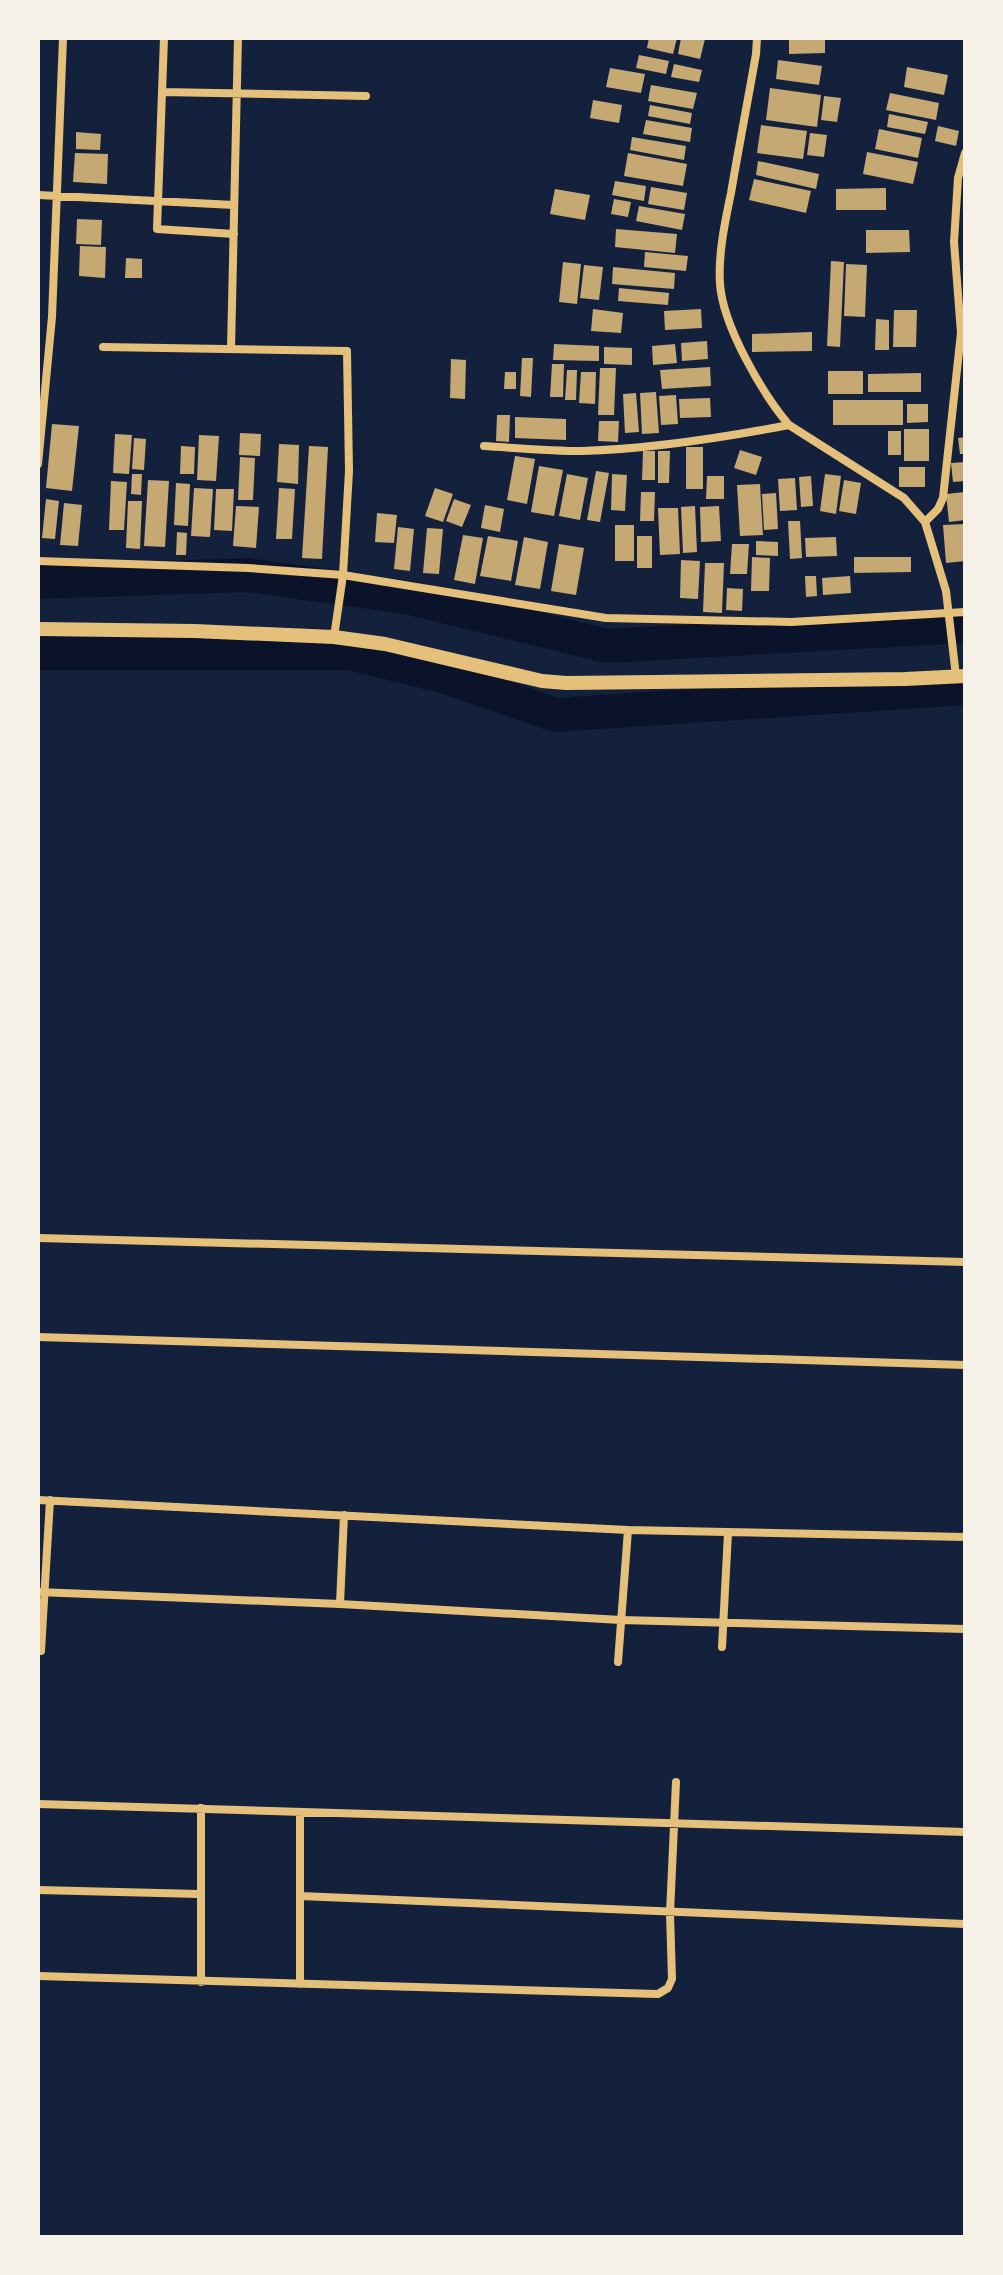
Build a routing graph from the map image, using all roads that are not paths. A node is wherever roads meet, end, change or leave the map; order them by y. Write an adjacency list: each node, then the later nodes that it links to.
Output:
1 (63, 38): 10 (street)
2 (164, 38): 5 (street)
3 (238, 38): 6 (street)
4 (757, 38): 16 (street)
5 (162, 92): 6 (street); 11 (street)
6 (237, 94): 7 (street); 12 (street)
7 (366, 96)
8 (965, 153): 19 (street)
9 (38, 195): 10 (street)
10 (56, 196): 11 (street); 18 (street)
11 (158, 202): 12 (street); 13 (street)
12 (234, 205): 13 (street)
13 (234, 234): 15 (street)
14 (103, 347): 15 (street)
15 (231, 349): 21 (street)
16 (789, 425): 17 (street); 19 (street)
17 (484, 446)
18 (38, 464)
19 (925, 522): 23 (street)
20 (38, 561): 21 (street)
21 (342, 580): 23 (street); 25 (street)
22 (965, 612): 23 (street)
23 (950, 614): 26 (street)
24 (38, 629): 25 (street)
25 (334, 637): 26 (street)
26 (960, 676)
27 (38, 1238): 28 (street)
28 (965, 1262)
29 (38, 1337): 30 (street)
30 (965, 1365)
31 (38, 1500): 32 (street)
32 (50, 1500): 33 (street); 37 (street)
33 (344, 1515): 34 (street); 38 (street)
34 (628, 1530): 35 (street); 39 (street)
35 (728, 1533): 36 (street); 40 (street)
36 (965, 1537)
37 (42, 1592): 38 (street); 43 (street)
38 (340, 1604): 39 (street)
39 (621, 1620): 40 (street); 44 (street)
40 (722, 1621): 41 (street); 42 (street)
41 (965, 1629)
42 (722, 1647)
43 (41, 1651)
44 (618, 1662)
45 (676, 1782): 49 (street)
46 (38, 1804): 47 (street)
47 (201, 1808): 48 (street); 52 (street)
48 (300, 1812): 49 (street); 53 (street)
49 (675, 1823): 50 (street); 54 (street)
50 (965, 1832)
51 (38, 1890): 52 (street)
52 (199, 1894): 57 (street)
53 (300, 1896): 54 (street); 58 (street)
54 (670, 1913): 55 (street); 58 (street)
55 (965, 1924)
56 (38, 1976): 57 (street)
57 (201, 1982): 58 (street)
58 (300, 1984)

